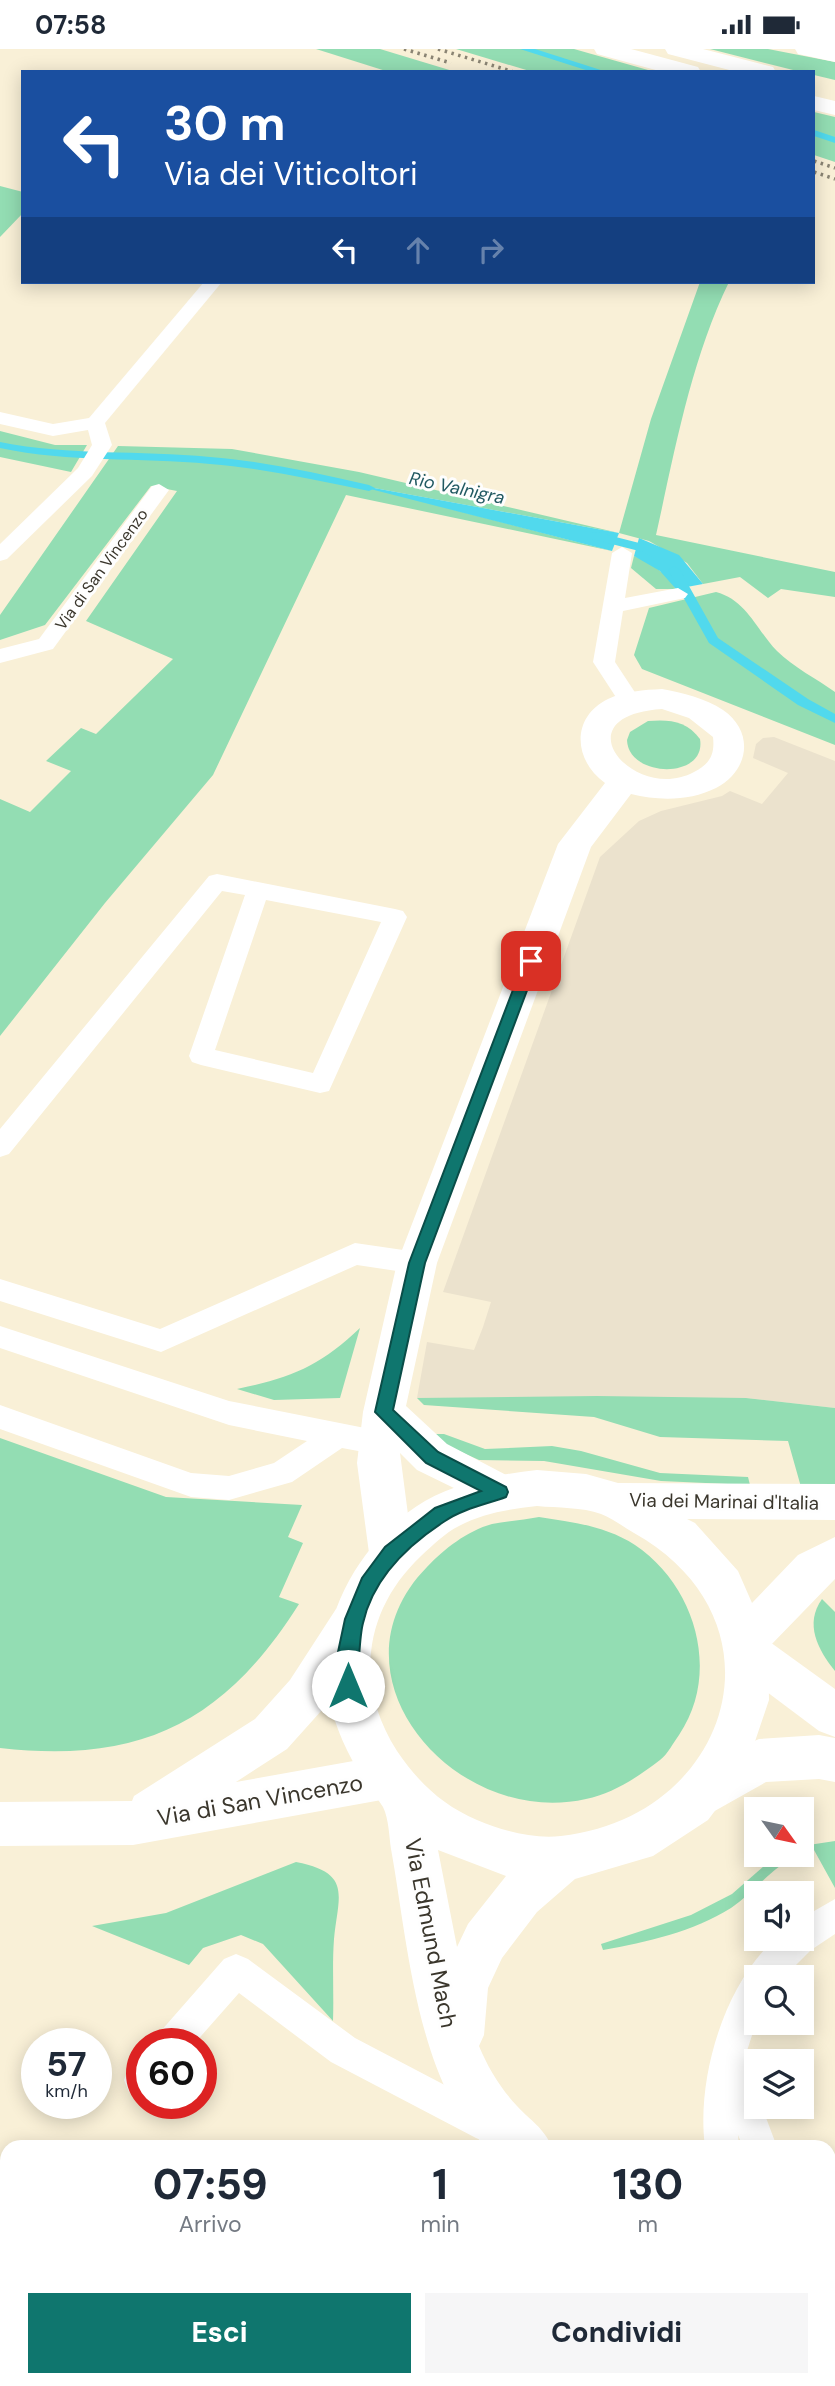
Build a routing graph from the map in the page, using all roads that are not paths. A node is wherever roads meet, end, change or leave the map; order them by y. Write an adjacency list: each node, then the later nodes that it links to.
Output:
1 (605, 49): 5 (main road)
2 (676, 49): 6 (main road)
3 (806, 49): 4 (main road)
4 (835, 55)
5 (683, 70)
6 (757, 70)
7 (815, 84): 8 (main road)
8 (835, 88)
9 (815, 103): 10 (main road)
10 (835, 108)
11 (211, 284): 13 (lane)
12 (0, 418): 13 (lane)
13 (95, 423): 16 (lane)
14 (159, 490): 19 (lane, Via di San Vincenzo)
15 (622, 553): 18 (lane)
16 (0, 555)
17 (678, 594): 18 (lane)
18 (614, 605): 20 (lane)
19 (0, 656)
20 (631, 703): 21 (main road); 21 (main road)
21 (625, 779): 24 (main road)
22 (258, 890): 22 (lane); 23 (lane)
23 (0, 1147)
24 (417, 1263): 25 (lane); 28 (main road)
25 (0, 1290)
26 (0, 1337): 29 (lane)
27 (0, 1417): 29 (lane)
28 (382, 1428): 29 (lane); 30 (main road); 33 (main road)
29 (337, 1436)
30 (499, 1492): 31 (main road); 33 (main road)
31 (612, 1499): 32 (main road, Via dei Marinai d'Italia); 36 (main road)
32 (835, 1502)
33 (391, 1553): 35 (main road)
34 (835, 1556): 36 (main road)
35 (354, 1619): 39 (main road); 41 (main road, Via di San Vincenzo)
36 (746, 1646): 37 (main road); 40 (main road)
37 (835, 1716)
38 (835, 1760): 40 (main road)
39 (397, 1790): 41 (main road, Via di San Vincenzo); 43 (main road); 51 (main road, Via Edmund Mach)
40 (704, 1795): 43 (main road)
41 (133, 1823): 42 (main road, Via di San Vincenzo)
42 (0, 1824)
43 (561, 1860): 51 (main road, Via Edmund Mach)
44 (835, 1915): 45 (lane)
45 (814, 1929)
46 (786, 1951): 47 (lane)
47 (772, 1965)
48 (744, 2017): 50 (lane)
49 (186, 2028): 52 (lane)
50 (726, 2058): 54 (lane); 55 (lane)
51 (457, 2062): 53 (main road, Via Edmund Mach)
52 (514, 2140)
53 (518, 2140)
54 (721, 2140)
55 (757, 2140)

